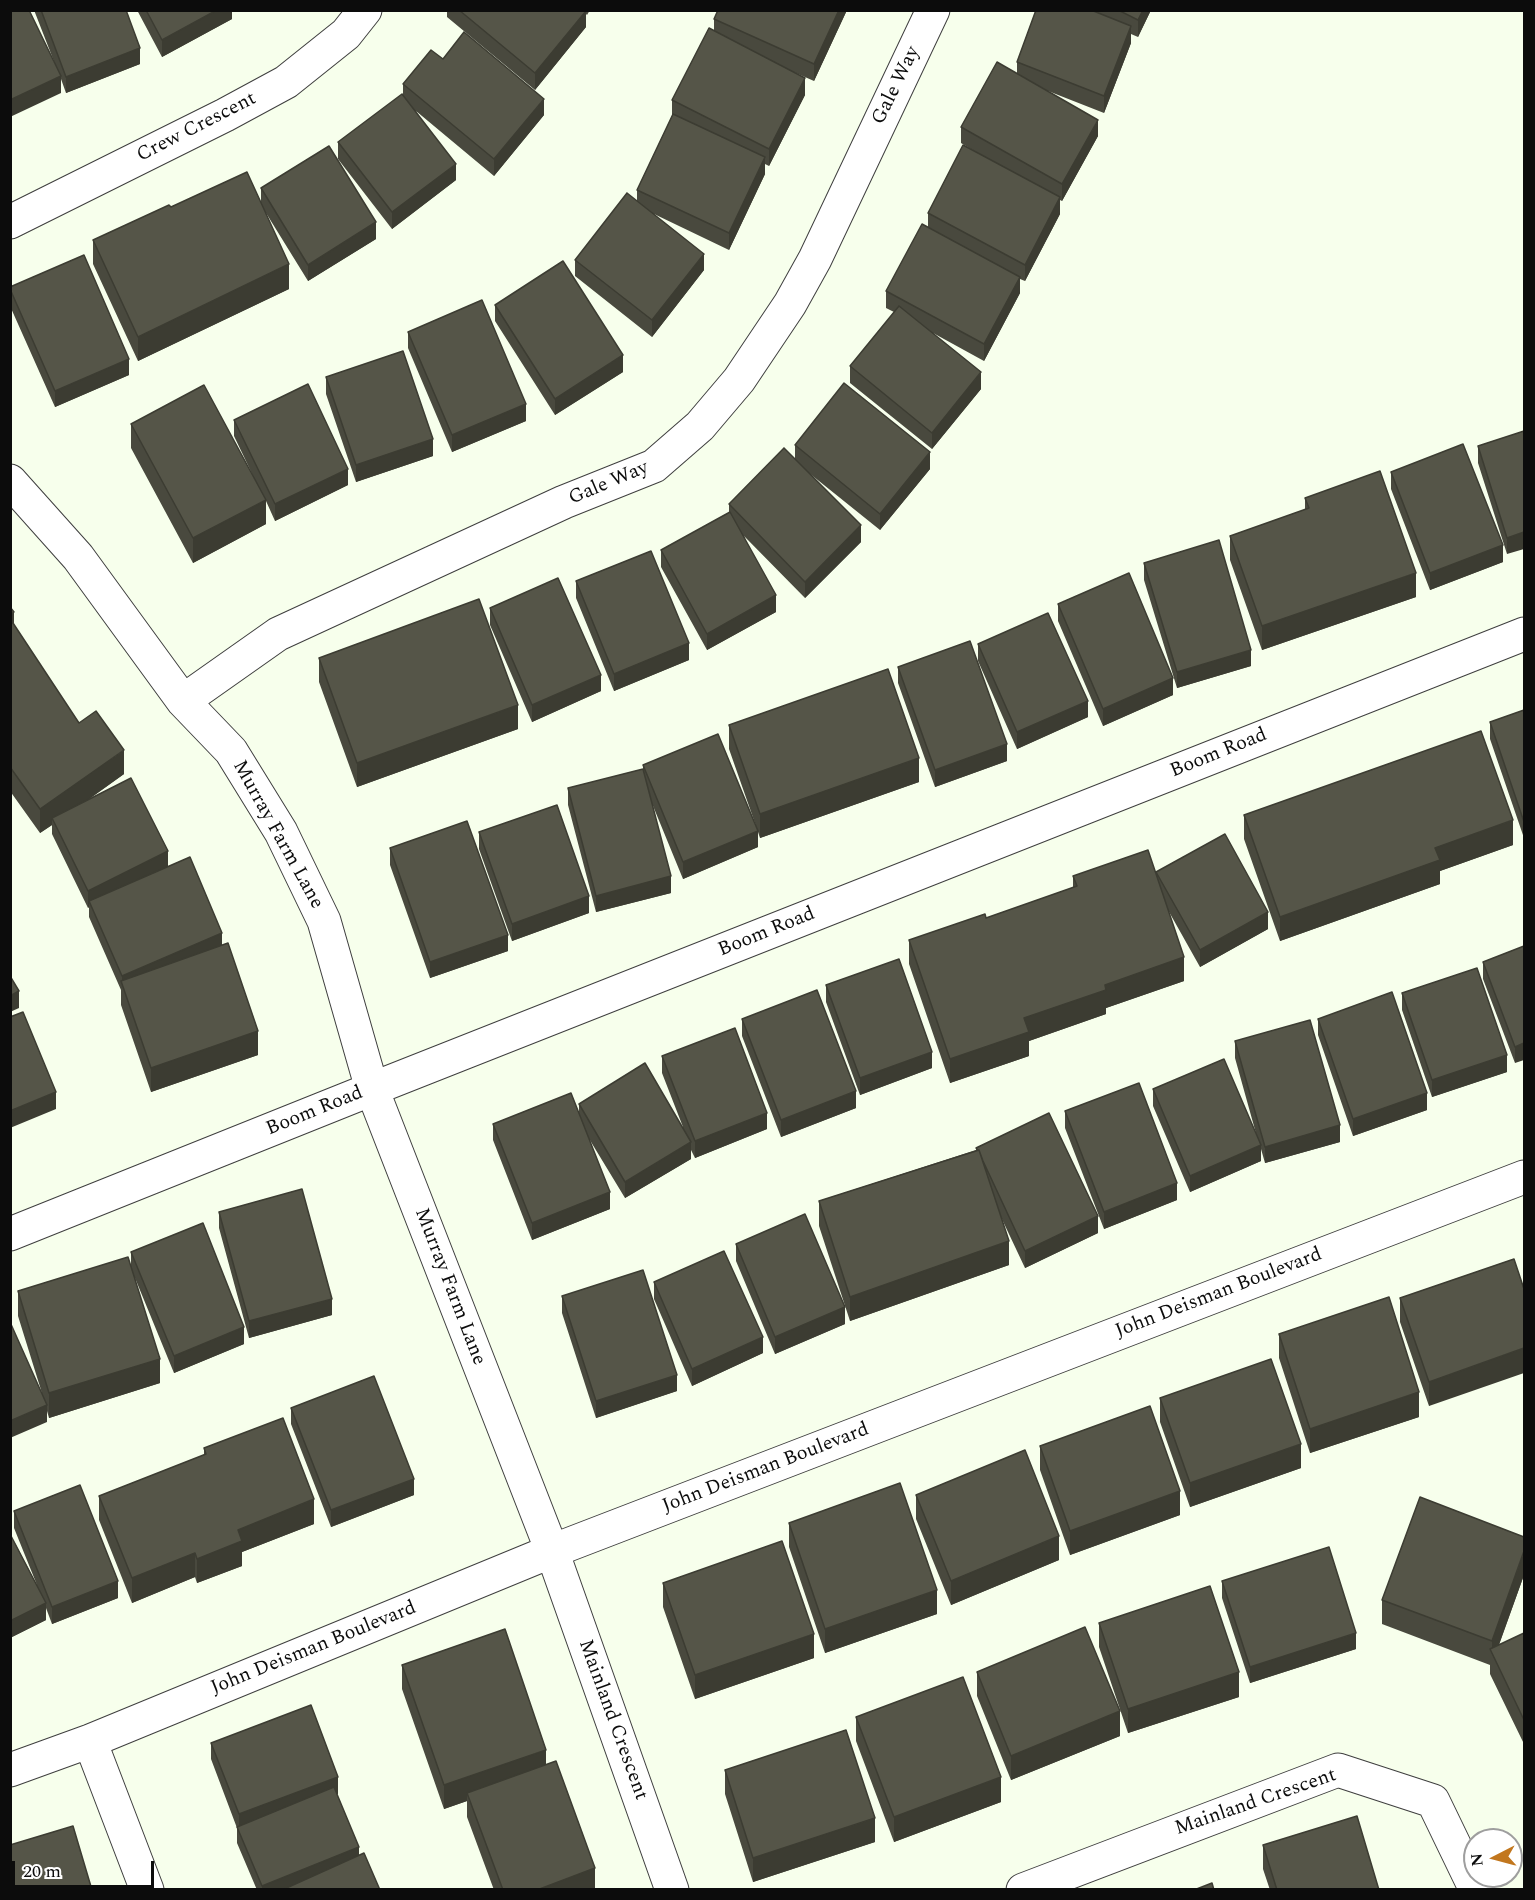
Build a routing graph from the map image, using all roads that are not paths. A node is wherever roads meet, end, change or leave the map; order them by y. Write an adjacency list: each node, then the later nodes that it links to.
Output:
1 (366, 10): 3 (street, Crew Crescent)
2 (933, 10): 6 (street, Gale Way)
3 (10, 222)
4 (10, 481): 6 (street, Murray Farm Lane)
5 (1524, 634): 7 (street, Boom Road)
6 (183, 701): 7 (street, Murray Farm Lane)
7 (372, 1089): 9 (street, Boom Road); 10 (street, Murray Farm Lane)
8 (1524, 1177): 10 (street, John Deisman Boulevard)
9 (10, 1234)
10 (552, 1551): 11 (street, John Deisman Boulevard); 14 (street, Mainland Crescent)
11 (90, 1742): 12 (street, John Deisman Boulevard); 13 (street)
12 (10, 1770)
13 (147, 1890)
14 (672, 1890)
15 (1023, 1890): 16 (street, Mainland Crescent)
16 (1476, 1890)

